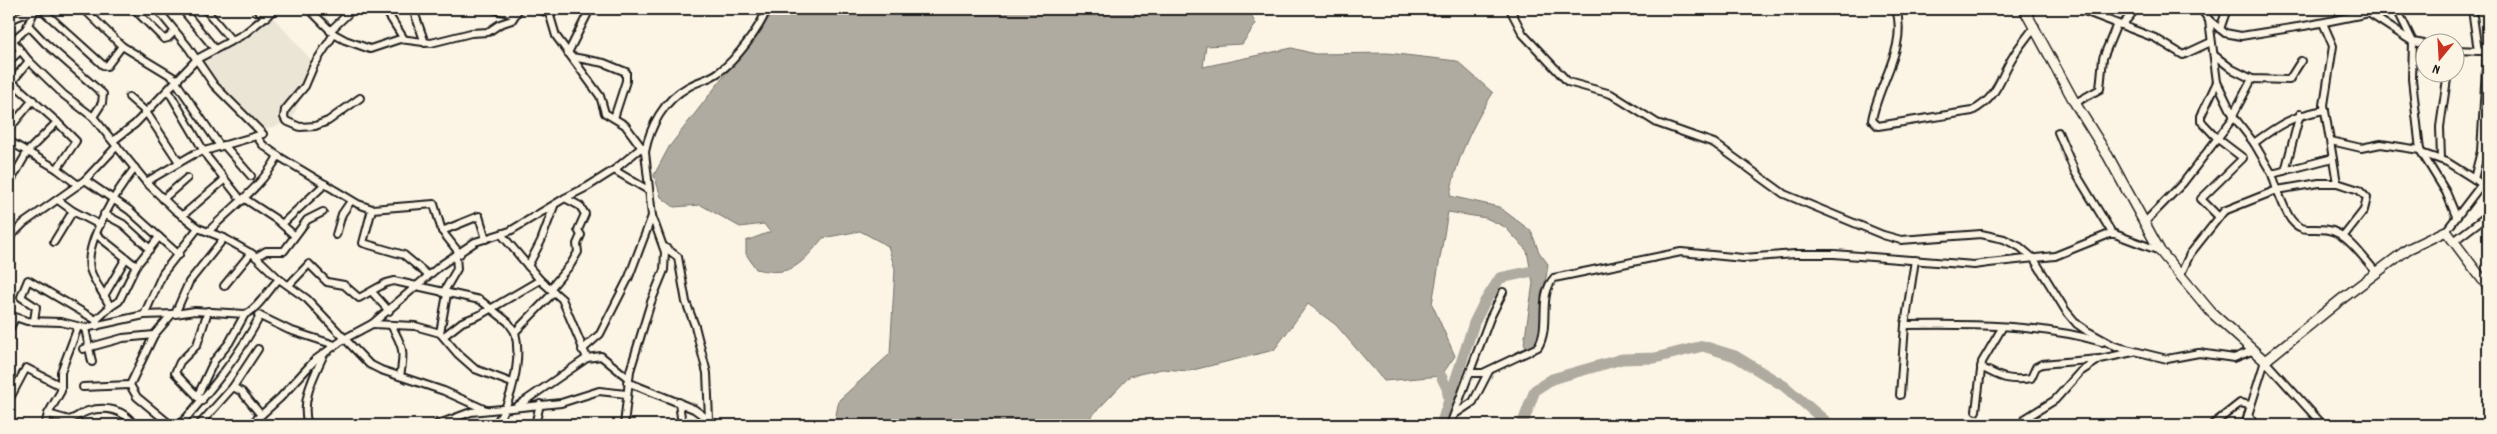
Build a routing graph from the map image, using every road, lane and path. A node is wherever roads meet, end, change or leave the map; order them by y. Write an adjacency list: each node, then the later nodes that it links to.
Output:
1 (84, 9): 50 (street)
2 (134, 9): 42 (street)
3 (157, 9): 42 (street)
4 (182, 9): 51 (street)
5 (205, 9): 46 (street)
6 (256, 9): 34 (street)
7 (275, 9): 34 (street)
8 (309, 9): 43 (street)
9 (353, 9): 43 (street)
10 (385, 9): 45 (street)
11 (413, 9): 49 (street)
12 (493, 9): 33 (street)
13 (520, 9): 33 (street)
14 (536, 9): 30 (street)
15 (562, 9): 30 (street)
16 (590, 9): 56 (street)
17 (767, 9): 89 (street)
18 (1510, 9): 158 (street)
19 (1904, 9): 31 (street)
20 (2024, 9): 40 (street)
21 (2079, 9): 39 (street)
22 (2136, 9): 39 (street)
23 (2201, 9): 36 (street)
24 (2227, 9): 41 (street)
25 (2351, 9): 32 (street)
26 (2388, 9): 32 (street)
27 (2397, 9): 48 (street)
28 (2472, 9): 54 (street)
29 (37, 10): 35 (street); 38 (street); 50 (street)
30 (548, 11): 56 (street)
31 (1897, 12): 40 (street)
32 (2370, 14): 37 (street); 48 (street)
33 (515, 16): 49 (street)
34 (267, 18): 46 (street)
35 (9, 20)
36 (2209, 20): 41 (street); 47 (street)
37 (2323, 23): 41 (street); 73 (street)
38 (28, 25): 44 (street); 77 (street)
39 (2120, 25): 47 (street); 72 (street)
40 (2035, 26): 72 (street)
41 (2220, 29)
42 (175, 31): 59 (street)
43 (332, 32): 45 (street); 70 (street)
44 (10, 39): 53 (street)
45 (404, 39): 49 (street)
46 (232, 41): 51 (street)
47 (2210, 42): 57 (street)
48 (2413, 42): 92 (street)
49 (426, 44)
50 (122, 46): 63 (street)
51 (215, 49): 59 (street)
52 (2464, 50): 54 (street)
53 (20, 51): 58 (street); 60 (street)
54 (2478, 51): 55 (street)
55 (2487, 52): 67 (street)
56 (570, 55): 78 (street); 78 (street)
57 (2214, 55): 62 (street); 64 (street)
58 (9, 60)
59 (197, 60): 63 (street); 82 (street)
60 (29, 61): 66 (street); 77 (street)
61 (2301, 61): 62 (street)
62 (2252, 79): 76 (street)
63 (177, 81): 68 (street); 88 (street)
64 (2217, 82): 76 (street); 83 (street)
65 (2447, 82): 95 (street)
66 (10, 83): 71 (street)
67 (2487, 88): 105 (street)
68 (168, 90): 74 (street); 91 (street)
69 (128, 97): 74 (street)
70 (360, 98)
71 (33, 100): 79 (street); 80 (street)
72 (2075, 103): 132 (street)
73 (2325, 110): 75 (street); 85 (street)
74 (146, 112): 87 (street); 96 (street)
75 (2300, 114): 86 (street); 100 (street)
76 (2233, 116): 83 (street); 86 (street)
77 (93, 117): 87 (street)
78 (614, 118): 89 (street)
79 (56, 122): 90 (street); 98 (street)
80 (9, 129)
81 (2058, 132): 139 (street)
82 (257, 137): 88 (street); 93 (street)
83 (2218, 139): 131 (street); 132 (street)
84 (9, 141): 90 (street)
85 (2331, 141): 92 (street); 94 (street)
86 (2254, 143): 101 (street)
87 (115, 144): 97 (street); 107 (street)
88 (222, 146): 91 (street); 102 (street)
89 (644, 150): 99 (street); 114 (street)
90 (28, 151): 98 (street); 106 (street)
91 (204, 151): 96 (street); 108 (street)
92 (2422, 152): 95 (street); 130 (street)
93 (278, 156): 111 (street); 120 (street)
94 (2333, 158): 100 (street); 110 (street)
95 (2441, 159): 105 (street)
96 (179, 162): 109 (street)
97 (135, 168): 109 (street); 117 (street)
98 (57, 169): 113 (street)
99 (614, 170): 114 (street); 116 (street)
100 (2284, 171): 101 (street)
101 (2272, 174): 115 (street)
102 (250, 176)
103 (2488, 176): 112 (street)
104 (187, 178): 118 (street)
105 (2474, 178): 112 (street)
106 (10, 179)
107 (85, 180): 113 (street); 117 (street)
108 (224, 180): 120 (street); 128 (street)
109 (146, 182): 118 (street)
110 (2337, 183): 115 (street); 145 (street)
111 (325, 184): 121 (street); 133 (street)
112 (2482, 184): 130 (street)
113 (78, 186): 119 (street)
114 (648, 190): 129 (street)
115 (2277, 190): 131 (street); 145 (street)
116 (565, 198): 122 (street); 171 (street)
117 (114, 199): 126 (street); 144 (street)
118 (163, 199): 128 (street)
119 (58, 200): 124 (street); 146 (street)
120 (244, 200): 133 (street); 136 (street)
121 (351, 201): 123 (street); 142 (street)
122 (554, 206): 143 (street); 161 (street)
123 (372, 209): 137 (street); 163 (street)
124 (73, 211): 134 (street); 150 (street)
125 (323, 212): 141 (street)
126 (104, 214): 134 (street); 152 (street)
127 (2488, 215): 149 (street)
128 (182, 216): 135 (street)
129 (652, 216): 151 (street); 202 (street)
130 (2456, 216): 138 (street)
131 (2220, 217): 164 (street)
132 (2144, 223): 153 (street)
133 (282, 224): 141 (street)
134 (100, 225): 140 (street)
135 (198, 228): 136 (street); 154 (street)
136 (209, 231): 147 (street)
137 (442, 231): 148 (street); 156 (street)
138 (2446, 231): 149 (street); 162 (street)
139 (2112, 233): 153 (street); 158 (street)
140 (97, 235): 157 (street); 175 (street)
141 (294, 235): 155 (street)
142 (336, 235)
143 (502, 235): 148 (street); 161 (street)
144 (159, 237): 152 (street); 154 (street)
145 (2343, 237): 162 (street)
146 (9, 238)
147 (224, 238): 155 (street); 181 (street)
148 (486, 239): 156 (street)
149 (2454, 241): 170 (street)
150 (54, 242)
151 (663, 246): 214 (street); 235 (street)
152 (150, 249): 160 (street)
153 (2160, 251): 164 (street)
154 (179, 255): 183 (street)
155 (253, 255): 165 (street); 168 (street)
156 (458, 255): 163 (street); 174 (street)
157 (126, 258): 160 (street); 175 (street)
158 (2034, 259): 159 (street); 199 (street)
159 (1915, 260): 190 (street); 211 (street)
160 (136, 266): 176 (street)
161 (528, 266): 166 (street)
162 (2376, 272): 208 (street)
163 (428, 275): 169 (street)
164 (2180, 276): 203 (street)
165 (279, 278): 167 (street); 180 (street)
166 (540, 280): 171 (street); 177 (street)
167 (289, 285): 172 (street); 197 (street)
168 (224, 286)
169 (413, 287): 172 (street); 174 (street); 179 (street)
170 (2488, 287)
171 (552, 290): 194 (street); 202 (street)
172 (372, 292): 179 (street)
173 (1503, 292): 212 (street)
174 (445, 293): 177 (street); 195 (street)
175 (104, 296): 176 (street)
176 (110, 307): 187 (street)
177 (491, 308): 194 (street); 195 (street)
178 (208, 311): 181 (street); 182 (street); 222 (street)
179 (389, 311): 188 (street)
180 (252, 312): 182 (street); 185 (street)
181 (174, 314): 183 (street); 196 (street)
182 (245, 314): 222 (street)
183 (144, 315): 187 (street)
184 (12, 316): 186 (street); 193 (street)
185 (260, 316): 198 (street); 222 (street)
186 (34, 321): 187 (street); 191 (street)
187 (96, 323): 191 (street)
188 (372, 324): 189 (street); 197 (street)
189 (391, 325): 195 (street); 213 (street)
190 (1905, 325): 192 (street); 221 (street)
191 (81, 328): 200 (street); 217 (street)
192 (2002, 328): 199 (street); 210 (street)
193 (9, 330)
194 (515, 332): 215 (street)
195 (442, 334): 215 (street)
196 (154, 335): 200 (street); 216 (street)
197 (344, 339): 198 (street); 213 (street)
198 (335, 345): 205 (street)
199 (2116, 346): 204 (street)
200 (86, 349): 209 (street)
201 (258, 349): 219 (street)
202 (582, 350): 206 (street)
203 (2254, 350): 204 (street); 208 (street)
204 (2137, 352): 207 (street)
205 (324, 353): 232 (street); 242 (street)
206 (587, 358): 214 (street); 227 (street)
207 (2100, 359): 210 (street); 250 (street)
208 (2265, 361): 226 (street); 254 (street)
209 (92, 362)
210 (1981, 367): 230 (street)
211 (1490, 370): 212 (street); 233 (street)
212 (1470, 373): 233 (street)
213 (400, 376): 228 (street)
214 (628, 380): 220 (street); 224 (street)
215 (512, 383): 229 (street)
216 (130, 385): 218 (street); 238 (street)
217 (61, 386): 223 (street); 231 (street)
218 (84, 387)
219 (234, 387): 232 (street); 240 (street)
220 (626, 394): 225 (street); 246 (street)
221 (1900, 395)
222 (199, 399): 239 (street)
223 (9, 400)
224 (679, 402): 235 (street); 247 (street)
225 (540, 404): 227 (street); 245 (street)
226 (2250, 405): 234 (street); 251 (street)
227 (516, 407): 229 (street)
228 (486, 410): 229 (street); 243 (street)
229 (505, 410): 244 (street)
230 (1976, 411)
231 (48, 414): 236 (street); 237 (street)
232 (261, 415): 241 (street)
233 (1454, 415): 249 (street)
234 (2248, 415): 252 (street); 253 (street)
235 (709, 419): 248 (street)
236 (44, 425)
237 (134, 425)
238 (171, 425)
239 (180, 425)
240 (198, 425)
241 (250, 425)
242 (308, 425)
243 (436, 425)
244 (495, 425)
245 (535, 425)
246 (624, 425)
247 (682, 425)
248 (716, 425)
249 (1450, 425)
250 (2022, 425)
251 (2212, 425)
252 (2245, 425)
253 (2255, 425)
254 (2324, 425)

